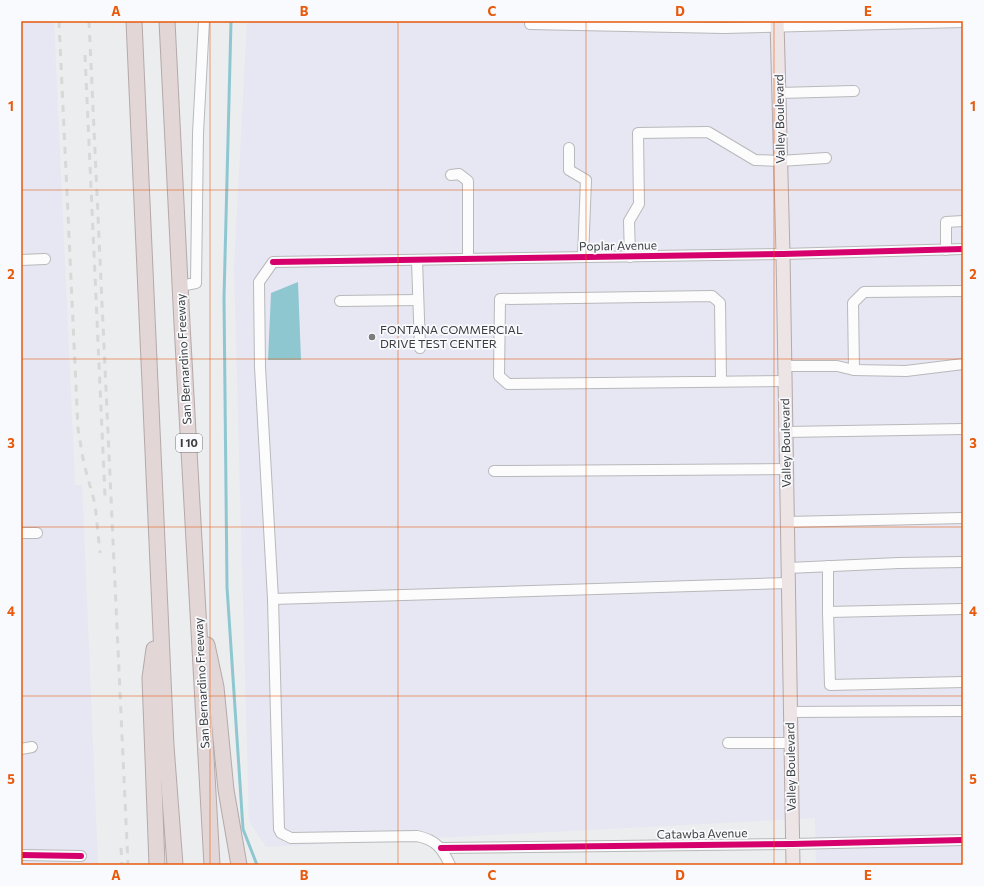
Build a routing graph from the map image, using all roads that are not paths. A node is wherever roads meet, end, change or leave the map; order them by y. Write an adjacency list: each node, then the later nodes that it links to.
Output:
1 (134, 21): 49 (highway)
2 (167, 21): 23 (highway, San Bernardino Freeway / I 10)
3 (204, 21): 23 (street)
4 (963, 22): 5 (street)
5 (777, 23): 6 (street); 8 (main road, Valley Boulevard)
6 (530, 24)
7 (854, 91): 8 (street)
8 (779, 93): 11 (main road, Valley Boulevard)
9 (569, 148): 18 (street)
10 (826, 158): 11 (street)
11 (780, 161): 16 (main road, Valley Boulevard); 17 (street)
12 (451, 175): 20 (street)
13 (963, 222): 15 (street)
14 (963, 249): 15 (street, Poplar Avenue)
15 (946, 250): 16 (street, Poplar Avenue)
16 (783, 254): 17 (street, Poplar Avenue); 29 (main road, Valley Boulevard)
17 (630, 256): 18 (street, Poplar Avenue)
18 (583, 257): 20 (street, Poplar Avenue)
19 (45, 259): 21 (street)
20 (468, 259): 22 (street, Poplar Avenue)
21 (21, 260)
22 (417, 260): 25 (street); 45 (street, Poplar Avenue)
23 (180, 286): 46 (highway, San Bernardino Freeway / I 10)
24 (963, 291): 30 (street)
25 (418, 300): 26 (street); 27 (street)
26 (340, 301)
27 (420, 348)
28 (963, 364): 30 (street)
29 (784, 366): 30 (street); 32 (main road, Valley Boulevard)
30 (854, 370)
31 (721, 381): 31 (street); 32 (street)
32 (785, 381): 34 (main road, Valley Boulevard)
33 (963, 429): 34 (street)
34 (786, 432): 35 (main road, Valley Boulevard)
35 (786, 469): 36 (street); 38 (main road, Valley Boulevard)
36 (494, 470)
37 (963, 518): 38 (street)
38 (787, 522): 43 (main road, Valley Boulevard)
39 (21, 533): 40 (street)
40 (37, 533)
41 (963, 562): 42 (street)
42 (828, 566): 43 (street); 48 (street)
43 (788, 568): 44 (main road, Valley Boulevard)
44 (788, 583): 45 (street); 52 (main road, Valley Boulevard)
45 (273, 599): 59 (street)
46 (197, 601): 64 (highway, San Bernardino Freeway / I 10); 65 (highway)
47 (963, 609): 48 (street)
48 (828, 612): 50 (street)
49 (160, 616): 62 (highway); 63 (highway)
50 (963, 682)
51 (963, 711): 52 (street)
52 (790, 712): 54 (main road, Valley Boulevard)
53 (728, 743): 54 (street)
54 (790, 743): 58 (main road, Valley Boulevard)
55 (32, 747): 56 (street)
56 (21, 749)
57 (963, 840): 58 (street, Catawba Avenue)
58 (792, 844): 59 (street, Catawba Avenue); 67 (main road, Valley Boulevard)
59 (441, 848): 66 (street)
60 (21, 855): 61 (street)
61 (80, 856)
62 (157, 865)
63 (175, 865)
64 (212, 865)
65 (239, 865)
66 (450, 865)
67 (793, 865)

